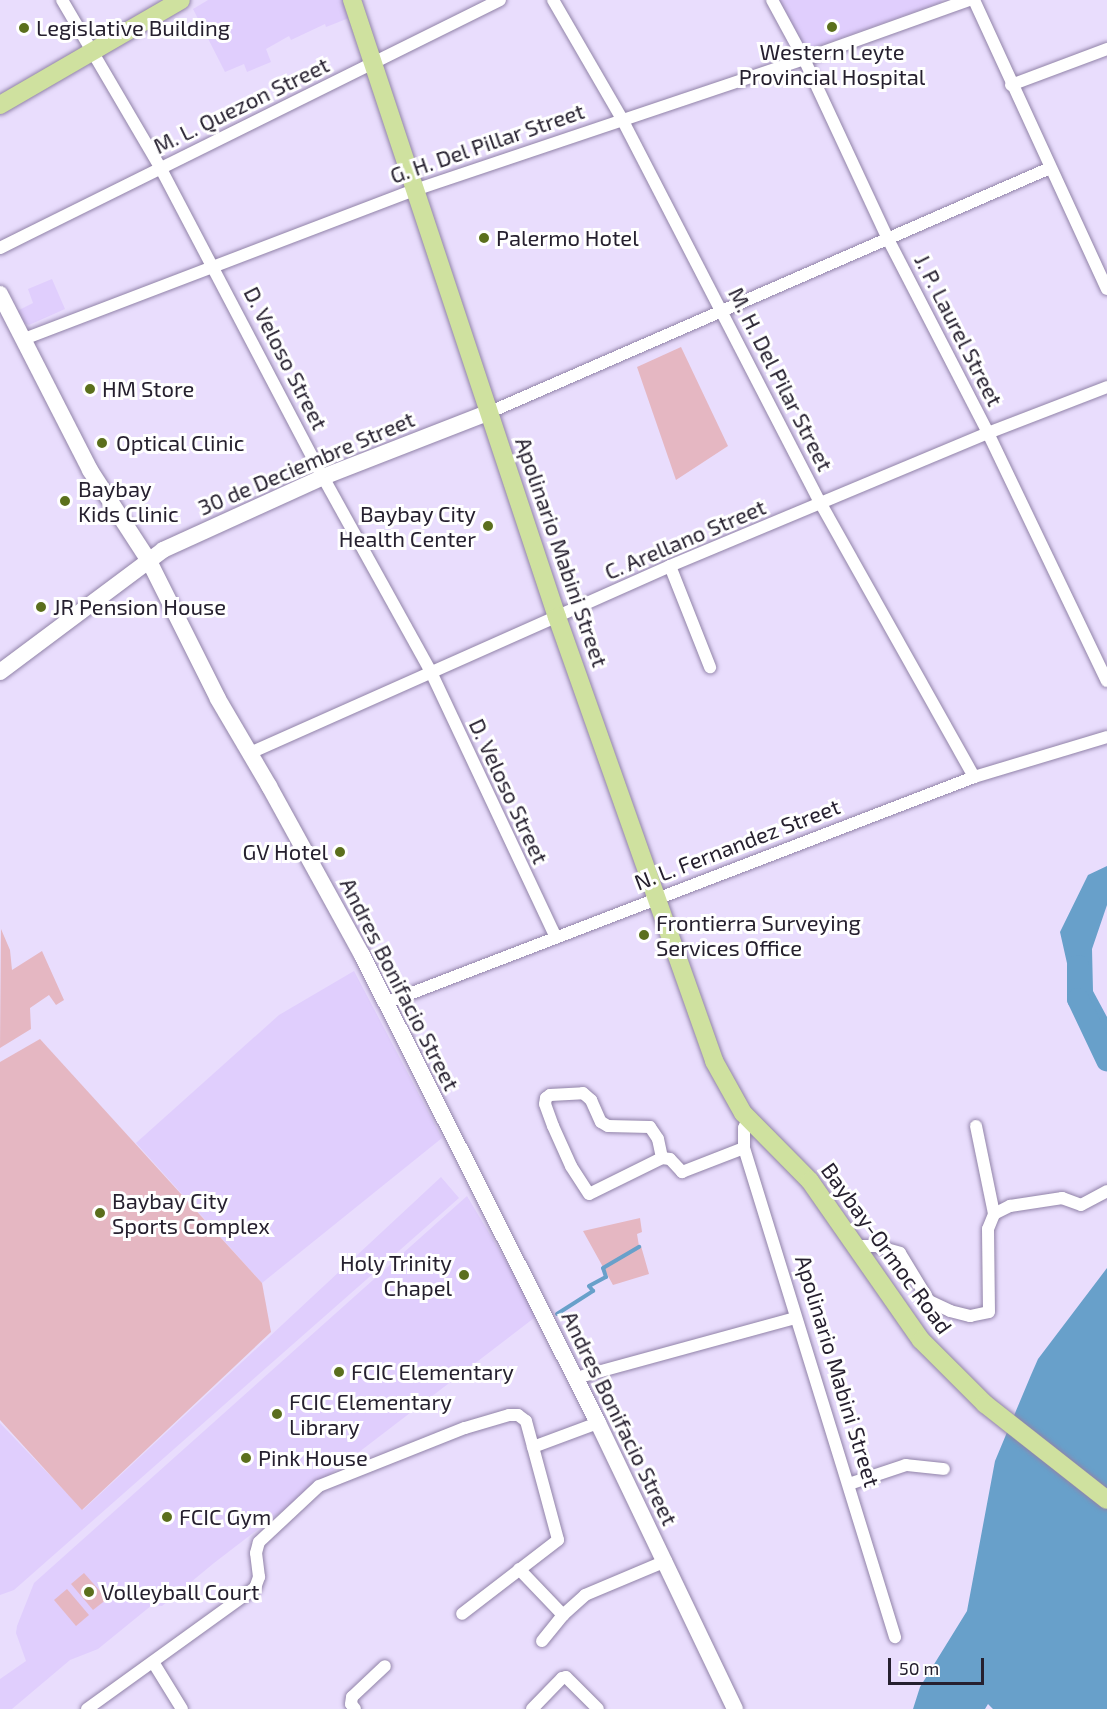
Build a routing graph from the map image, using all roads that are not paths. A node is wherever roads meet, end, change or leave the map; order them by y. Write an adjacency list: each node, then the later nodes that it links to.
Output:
1 (62, 0): 11 (street, D. Veloso Street)
2 (181, 0): 11 (main road)
3 (352, 0): 13 (main road, Apolinario Mabini Street)
4 (500, 0): 13 (street, M. L. Quezon Street)
5 (553, 0): 16 (street, M. H. Del Pilar Street)
6 (772, 0): 12 (street, J. P. Laurel Street)
7 (969, 0): 9 (street, G. H. Del Pillar Street)
8 (974, 0): 14 (street)
9 (948, 3): 12 (street, G. H. Del Pillar Street)
10 (1107, 49): 14 (street)
11 (92, 53): 15 (main road); 17 (street, D. Veloso Street)
12 (804, 59): 16 (street, G. H. Del Pillar Street); 20 (street, J. P. Laurel Street)
13 (372, 65): 17 (street, M. L. Quezon Street); 19 (main road, Apolinario Mabini Street)
14 (1011, 85): 18 (street)
15 (0, 105)
16 (622, 119): 19 (street, G. H. Del Pillar Street); 25 (street, M. H. Del Pilar Street)
17 (160, 167): 21 (street, M. L. Quezon Street); 22 (street, D. Veloso Street)
18 (1050, 168): 20 (street); 23 (street)
19 (415, 190): 22 (street, G. H. Del Pillar Street); 28 (main road, Apolinario Mabini Street)
20 (888, 239): 25 (street); 29 (street, J. P. Laurel Street)
21 (0, 248)
22 (213, 265): 26 (street, G. H. Del Pillar Street); 30 (street, D. Veloso Street)
23 (1107, 289)
24 (0, 294): 26 (street, Andres Bonifacio Street)
25 (722, 310): 28 (street); 31 (street, M. H. Del Pilar Street)
26 (24, 339): 32 (street, Andres Bonifacio Street)
27 (1107, 387): 29 (street, C. Arellano Street)
28 (490, 412): 30 (street, 30 de Deciembre Street); 34 (main road, Apolinario Mabini Street)
29 (988, 433): 31 (street, C. Arellano Street); 38 (street, J. P. Laurel Street)
30 (323, 477): 32 (street, 30 de Deciembre Street); 37 (street, D. Veloso Street)
31 (821, 504): 33 (street, C. Arellano Street); 41 (street, M. H. Del Pilar Street)
32 (149, 561): 36 (street, 30 de Deciembre Street); 40 (street, Andres Bonifacio Street)
33 (670, 566): 34 (street, C. Arellano Street); 35 (street)
34 (557, 617): 37 (street, C. Arellano Street); 42 (main road, Apolinario Mabini Street)
35 (710, 667)
36 (0, 672)
37 (431, 672): 40 (street, C. Arellano Street); 43 (street, D. Veloso Street)
38 (1107, 681)
39 (1107, 737): 41 (street, N. L. Fernandez Street)
40 (250, 753): 44 (street, Andres Bonifacio Street)
41 (974, 777): 42 (street, N. L. Fernandez Street)
42 (656, 897): 43 (street, N. L. Fernandez Street); 45 (main road, Apolinario Mabini Street)
43 (555, 936): 44 (street, N. L. Fernandez Street)
44 (386, 1003): 53 (street, Andres Bonifacio Street)
45 (745, 1116): 47 (street, Apolinario Mabini Street); 51 (main road, Baybay-Ormoc Road)
46 (976, 1126): 50 (street)
47 (744, 1148): 48 (street); 52 (street, Apolinario Mabini Street)
48 (662, 1158): 48 (street)
49 (1107, 1191): 50 (street)
50 (994, 1214): 51 (street)
51 (858, 1246): 58 (main road, Baybay-Ormoc Road)
52 (795, 1318): 53 (street); 57 (street, Apolinario Mabini Street)
53 (576, 1378): 54 (street, Andres Bonifacio Street)
54 (598, 1423): 55 (street); 59 (street, Andres Bonifacio Street)
55 (533, 1447): 60 (street); 65 (street)
56 (944, 1469): 57 (street)
57 (849, 1484): 63 (street, Apolinario Mabini Street)
58 (1107, 1500)
59 (666, 1562): 62 (street); 72 (street, Andres Bonifacio Street)
60 (519, 1569): 61 (street); 62 (street)
61 (462, 1614)
62 (563, 1615): 64 (street)
63 (895, 1637)
64 (542, 1641)
65 (153, 1662): 67 (street); 68 (street)
66 (385, 1666): 69 (street)
67 (87, 1709)
68 (182, 1709)
69 (355, 1709)
70 (532, 1709): 71 (street)
71 (598, 1709)
72 (735, 1709)

